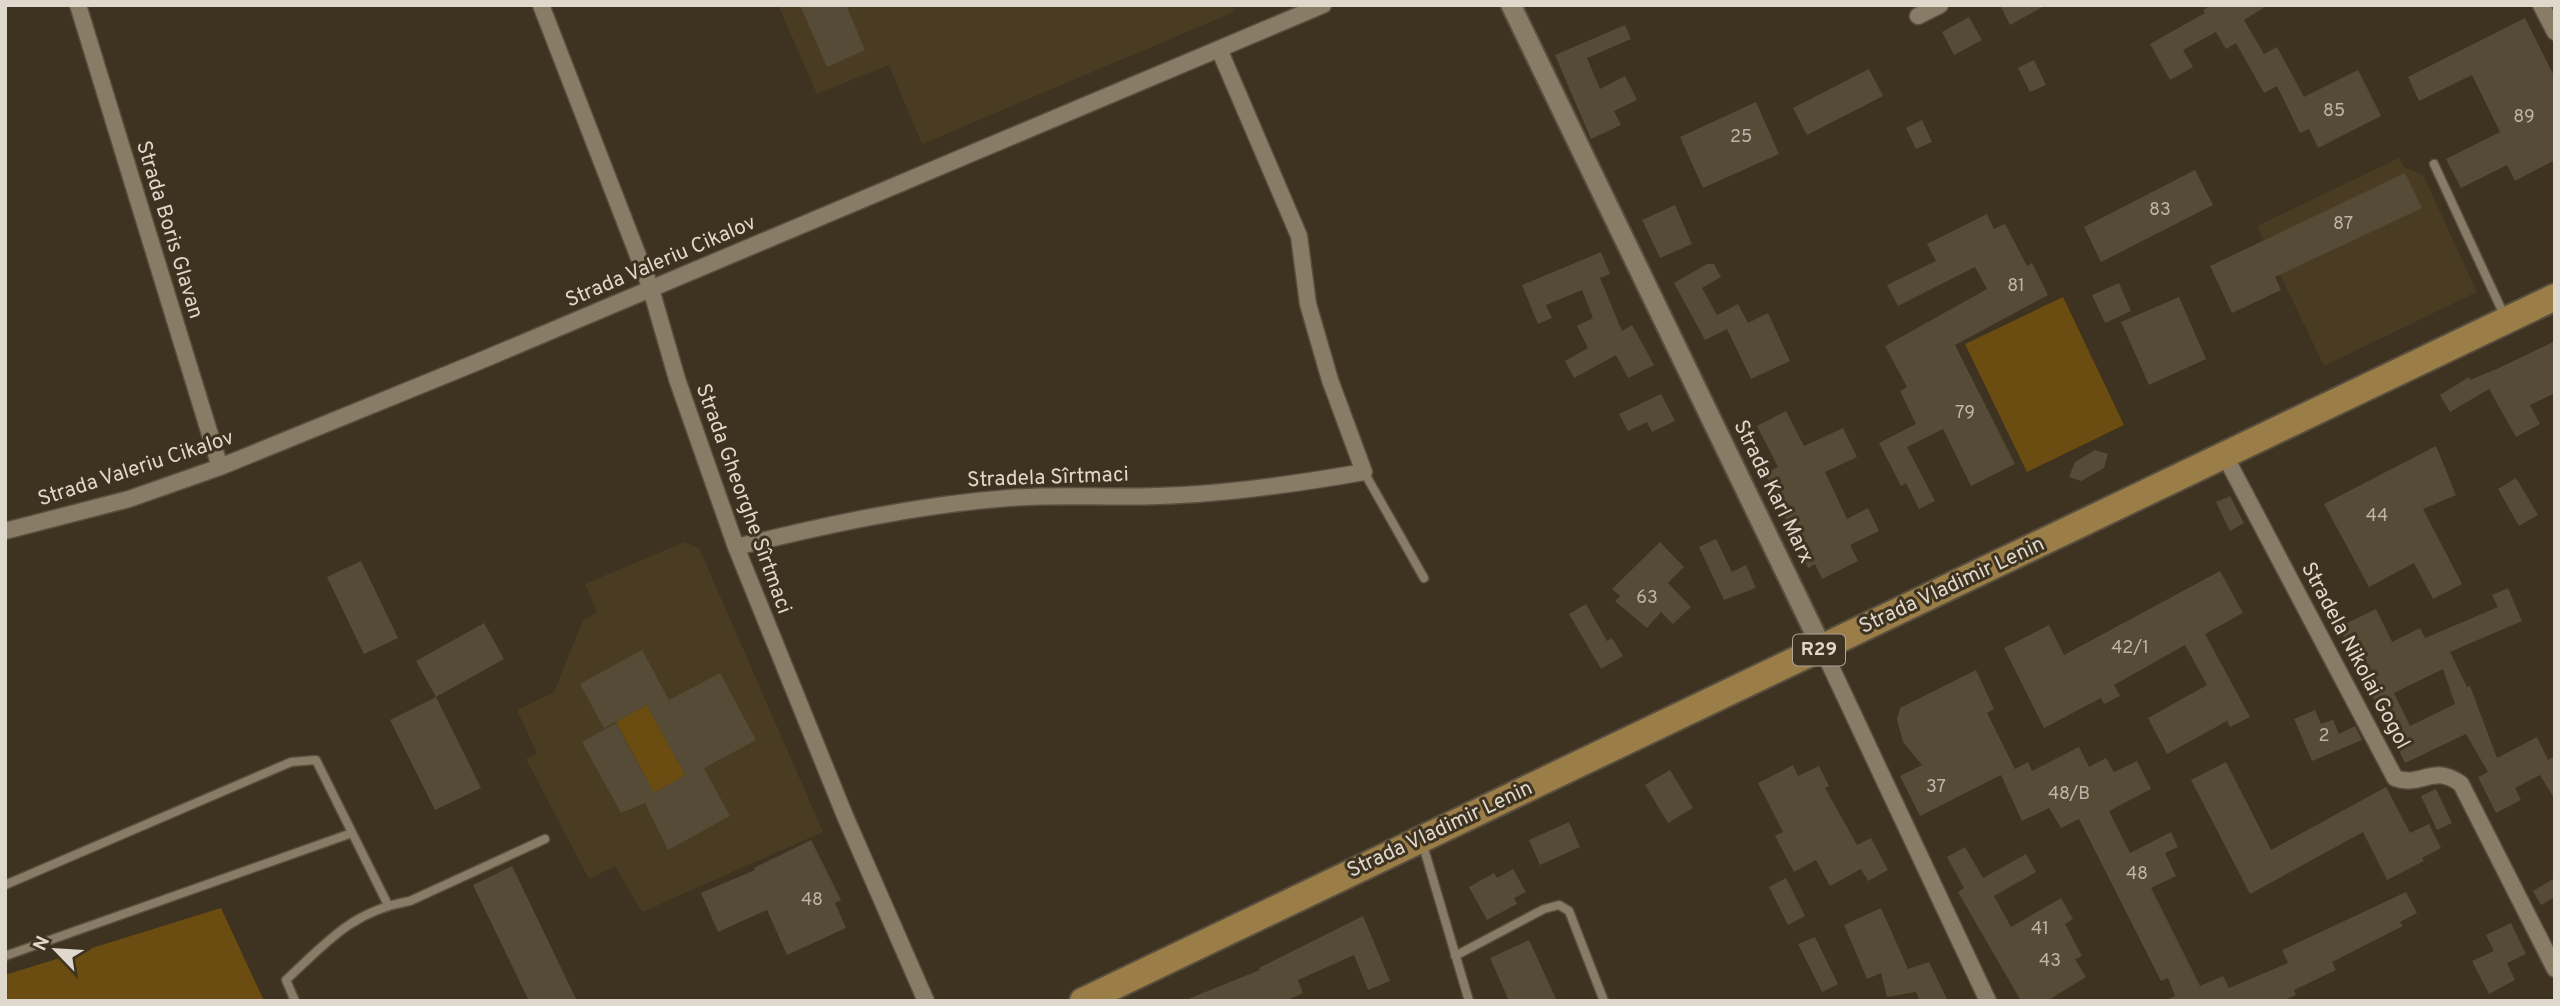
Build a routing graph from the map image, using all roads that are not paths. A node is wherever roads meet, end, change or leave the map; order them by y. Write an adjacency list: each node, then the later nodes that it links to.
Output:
1 (78, 5): 15 (street, Strada Boris Glavan)
2 (541, 5): 11 (street, Strada Gheorghe Sîrtmaci)
3 (1323, 5): 9 (street, Strada Valeriu Cikalov)
4 (1511, 5): 20 (street, Strada Karl Marx)
5 (1940, 5): 7 (street)
6 (2541, 5): 8 (street)
7 (1918, 16)
8 (2555, 32)
9 (1219, 49): 11 (street, Strada Valeriu Cikalov); 16 (street)
10 (2434, 164): 13 (lane)
11 (651, 289): 15 (street, Strada Valeriu Cikalov); 18 (street, Strada Gheorghe Sîrtmaci)
12 (2555, 297): 13 (main road, Strada Vladimir Lenin / R29)
13 (2506, 320): 14 (main road, Strada Vladimir Lenin / R29)
14 (2225, 456): 20 (main road, Strada Vladimir Lenin / R29); 28 (street, Stradela Nikolai Gogol)
15 (220, 467): 17 (street, Strada Valeriu Cikalov)
16 (1364, 472): 18 (street, Stradela Sîrtmaci); 19 (lane)
17 (5, 531)
18 (736, 547): 30 (street, Strada Gheorghe Sîrtmaci)
19 (1424, 578)
20 (1822, 648): 23 (main road, Strada Vladimir Lenin / R29); 34 (street, Strada Karl Marx)
21 (352, 833): 24 (lane); 25 (lane); 26 (lane)
22 (545, 839): 25 (lane)
23 (1421, 839): 27 (lane); 31 (main road, Strada Vladimir Lenin / R29)
24 (5, 884)
25 (388, 905): 29 (lane)
26 (5, 956)
27 (1454, 956): 32 (lane); 33 (lane)
28 (2555, 969)
29 (295, 1001)
30 (926, 1001)
31 (1083, 1001)
32 (1469, 1001)
33 (1604, 1001)
34 (1988, 1001)

